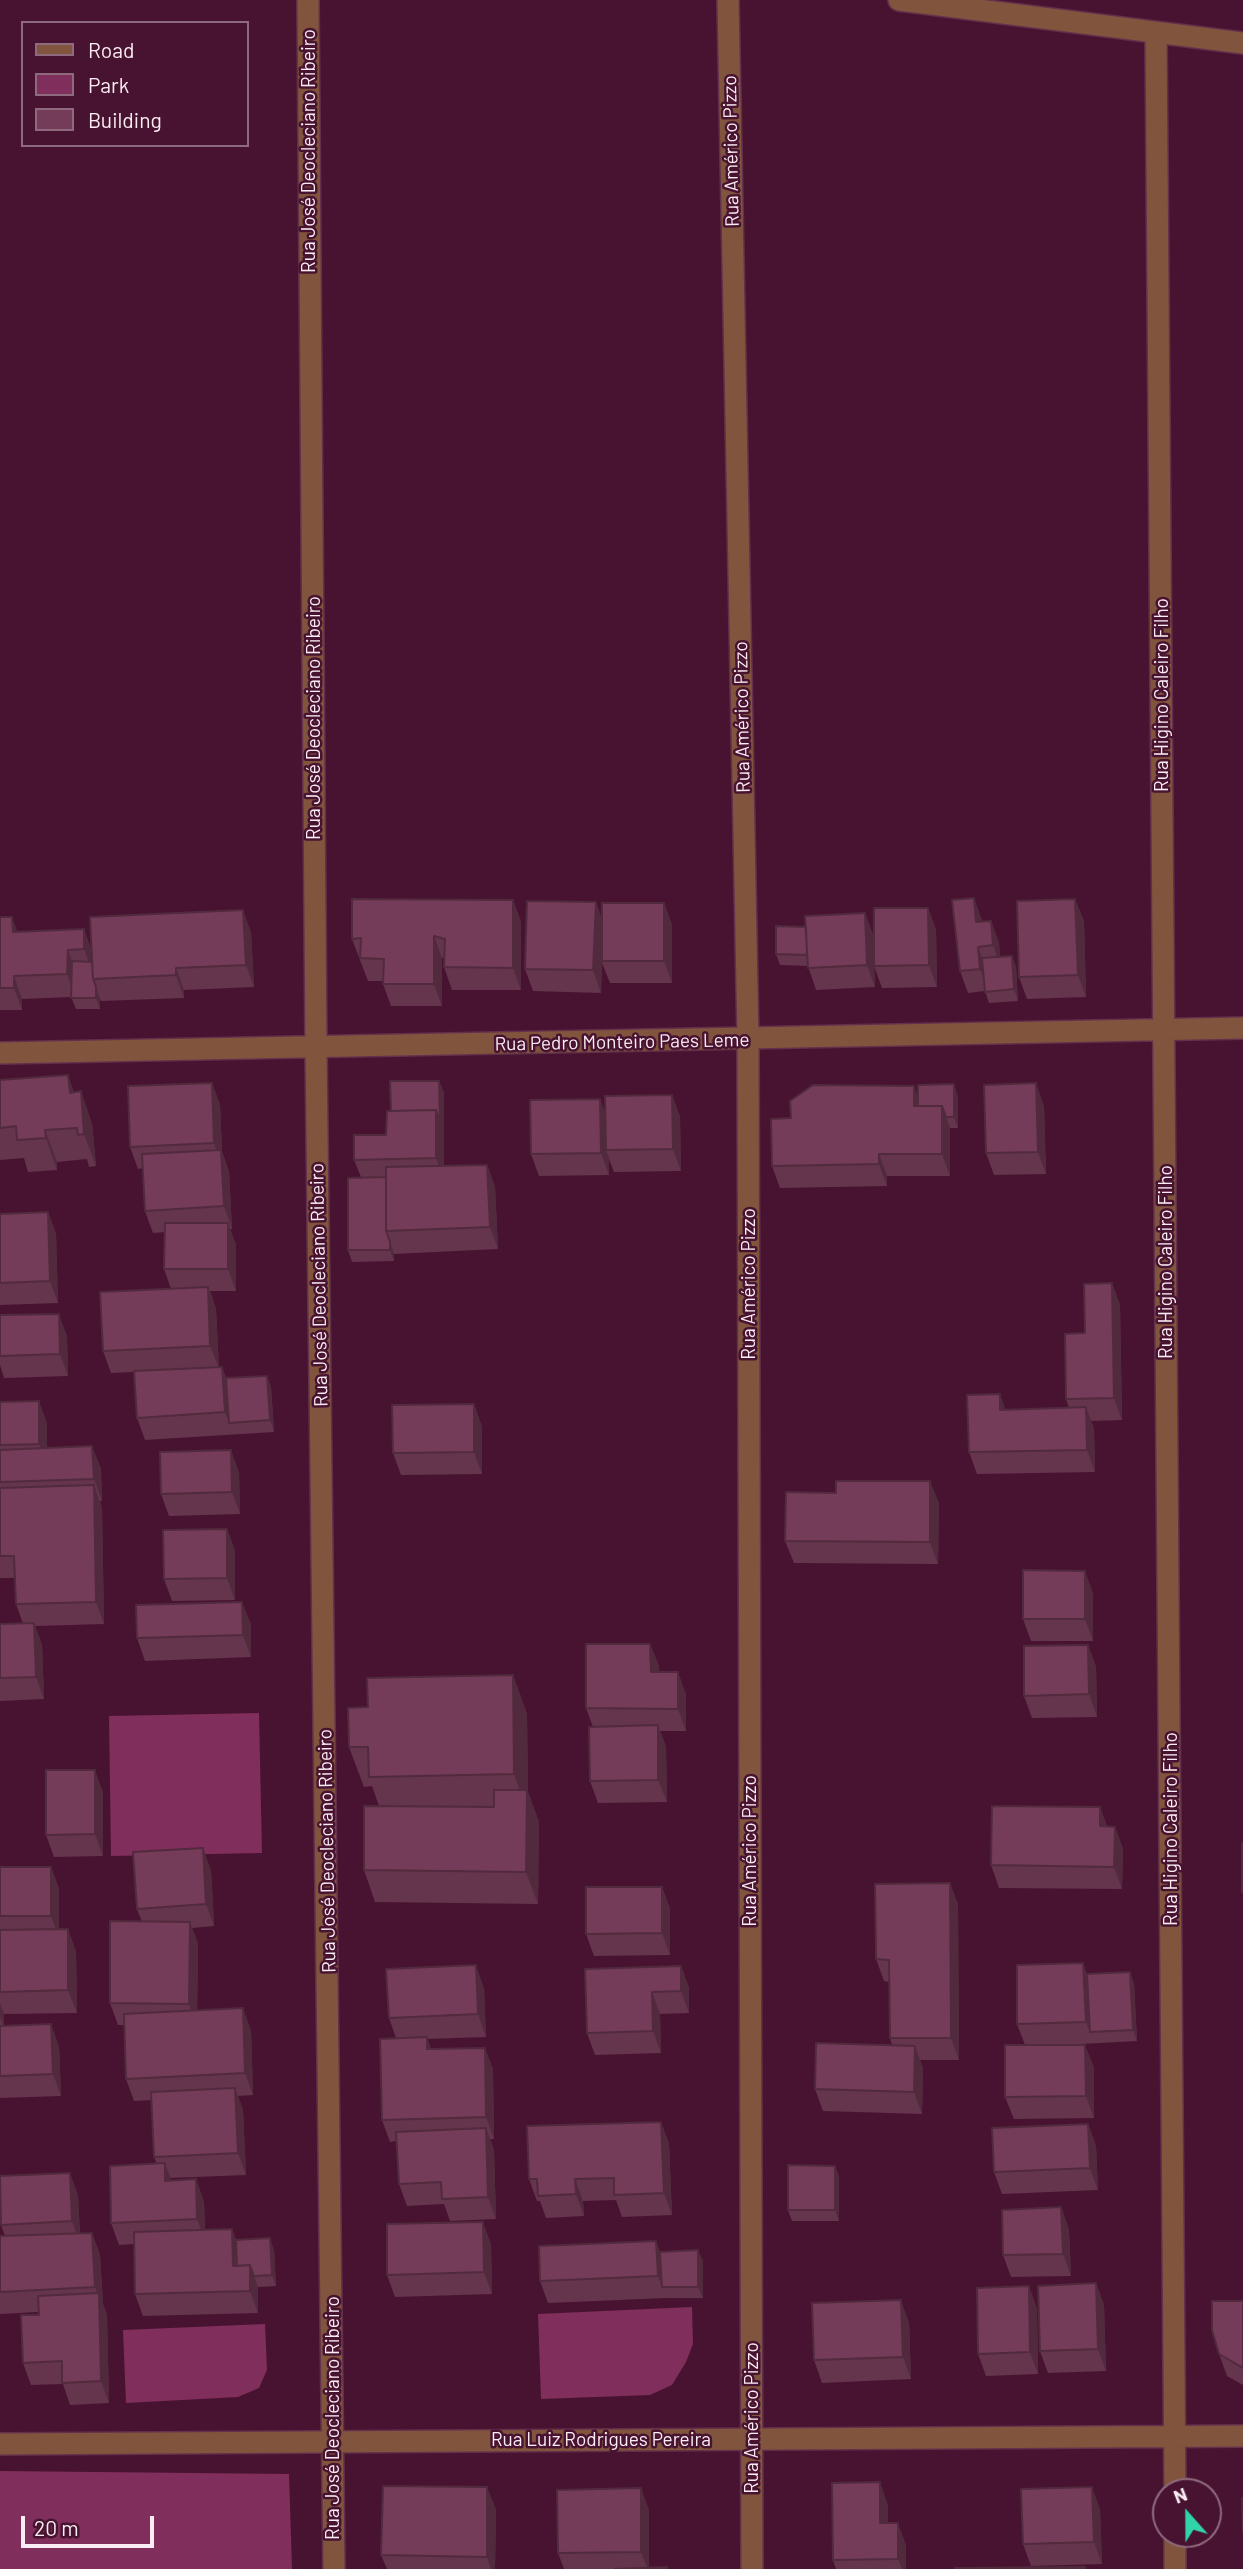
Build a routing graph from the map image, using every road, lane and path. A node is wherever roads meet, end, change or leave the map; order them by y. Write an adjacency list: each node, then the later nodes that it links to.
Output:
1 (308, 0): 9 (street, Rua José Deocleciano Ribeiro)
2 (728, 0): 8 (street, Rua Américo Pizzo)
3 (900, 0): 4 (street)
4 (1156, 33): 5 (street); 7 (street, Rua Higino Caleiro Filho)
5 (1243, 43)
6 (1243, 1028): 7 (street, Rua Pedro Monteiro Paes Leme)
7 (1165, 1029): 8 (street, Rua Pedro Monteiro Paes Leme); 11 (street, Rua Higino Caleiro Filho)
8 (748, 1039): 9 (street, Rua Pedro Monteiro Paes Leme); 13 (street, Rua Américo Pizzo)
9 (316, 1047): 10 (street, Rua Pedro Monteiro Paes Leme); 14 (street, Rua José Deocleciano Ribeiro)
10 (0, 1053)
11 (1175, 2436): 12 (street, Rua Luiz Rodrigues Pereira); 13 (street, Rua Luiz Rodrigues Pereira); 16 (street, Rua Higino Caleiro Filho)
12 (1243, 2436)
13 (752, 2439): 14 (street, Rua Luiz Rodrigues Pereira); 19 (street, Rua Américo Pizzo)
14 (334, 2442): 15 (street, Rua Luiz Rodrigues Pereira); 18 (street, Rua José Deocleciano Ribeiro)
15 (0, 2444)
16 (1175, 2478)
17 (1175, 2548): 20 (street)
18 (334, 2569)
19 (752, 2569)
20 (1175, 2569)

